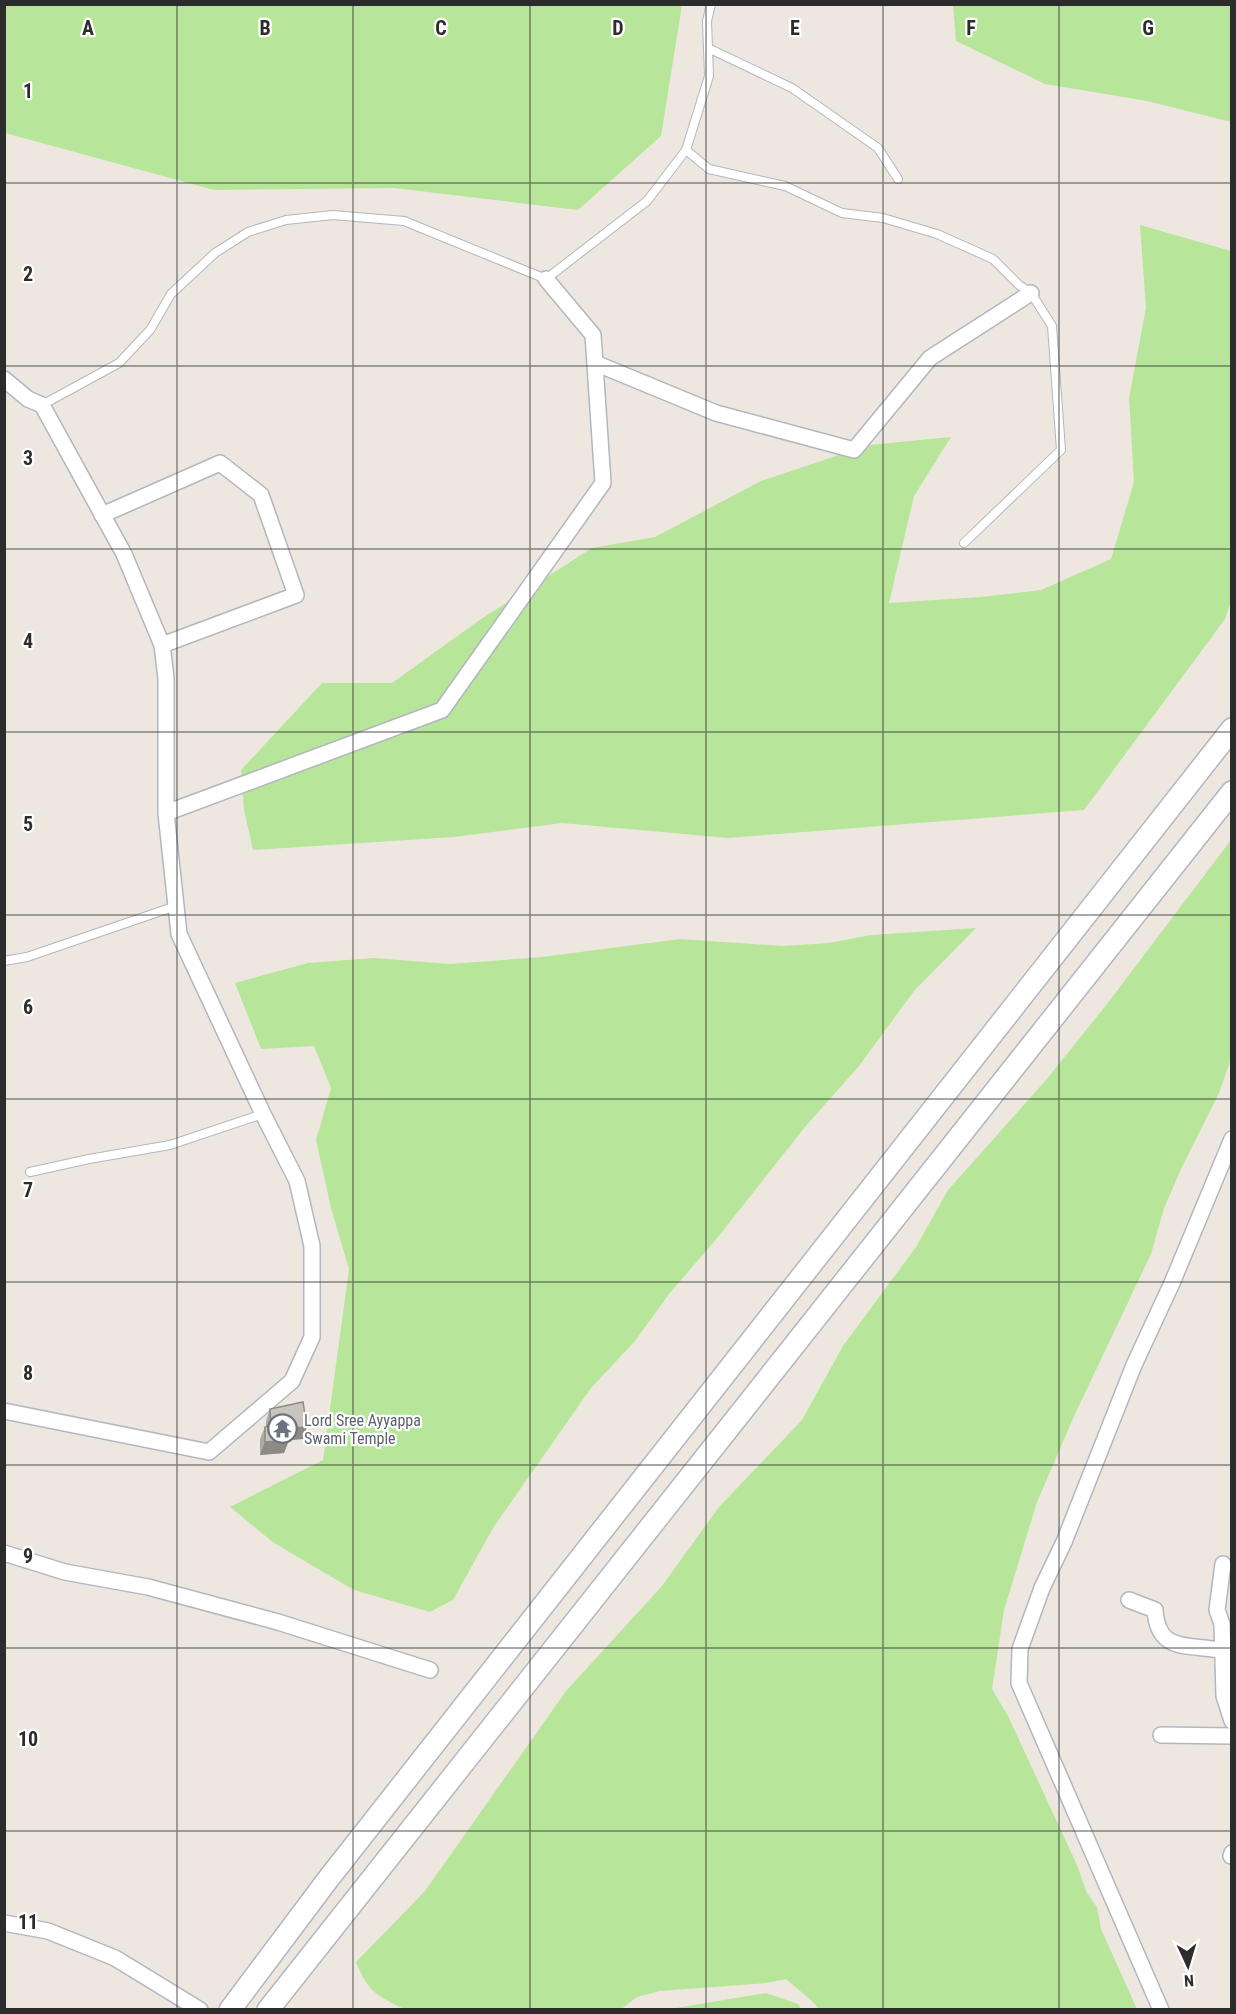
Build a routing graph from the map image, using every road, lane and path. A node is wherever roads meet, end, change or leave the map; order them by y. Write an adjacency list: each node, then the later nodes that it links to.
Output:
1 (711, 4): 2 (lane)
2 (708, 48): 3 (lane); 4 (lane)
3 (686, 150): 5 (lane); 6 (lane)
4 (898, 179)
5 (546, 279): 7 (street); 9 (lane)
6 (1030, 293): 7 (street); 11 (lane)
7 (595, 363): 15 (street)
8 (4, 379): 9 (street)
9 (42, 405): 10 (street)
10 (102, 515): 12 (street); 12 (street)
11 (964, 543)
12 (162, 645): 15 (street)
13 (1232, 729): 32 (main road)
14 (1232, 792): 33 (main road)
15 (166, 813): 16 (street)
16 (176, 906): 17 (lane); 18 (street)
17 (4, 961)
18 (263, 1114): 20 (lane); 21 (street)
19 (1232, 1139): 34 (street)
20 (30, 1172)
21 (4, 1411)
22 (4, 1553): 26 (street)
23 (1222, 1564): 25 (street)
24 (1129, 1600): 25 (street)
25 (1223, 1651): 27 (street)
26 (430, 1670)
27 (1232, 1721)
28 (1161, 1735): 29 (street)
29 (1232, 1736)
30 (4, 1923): 31 (street)
31 (200, 2010)
32 (230, 2010)
33 (268, 2010)
34 (1161, 2010)

